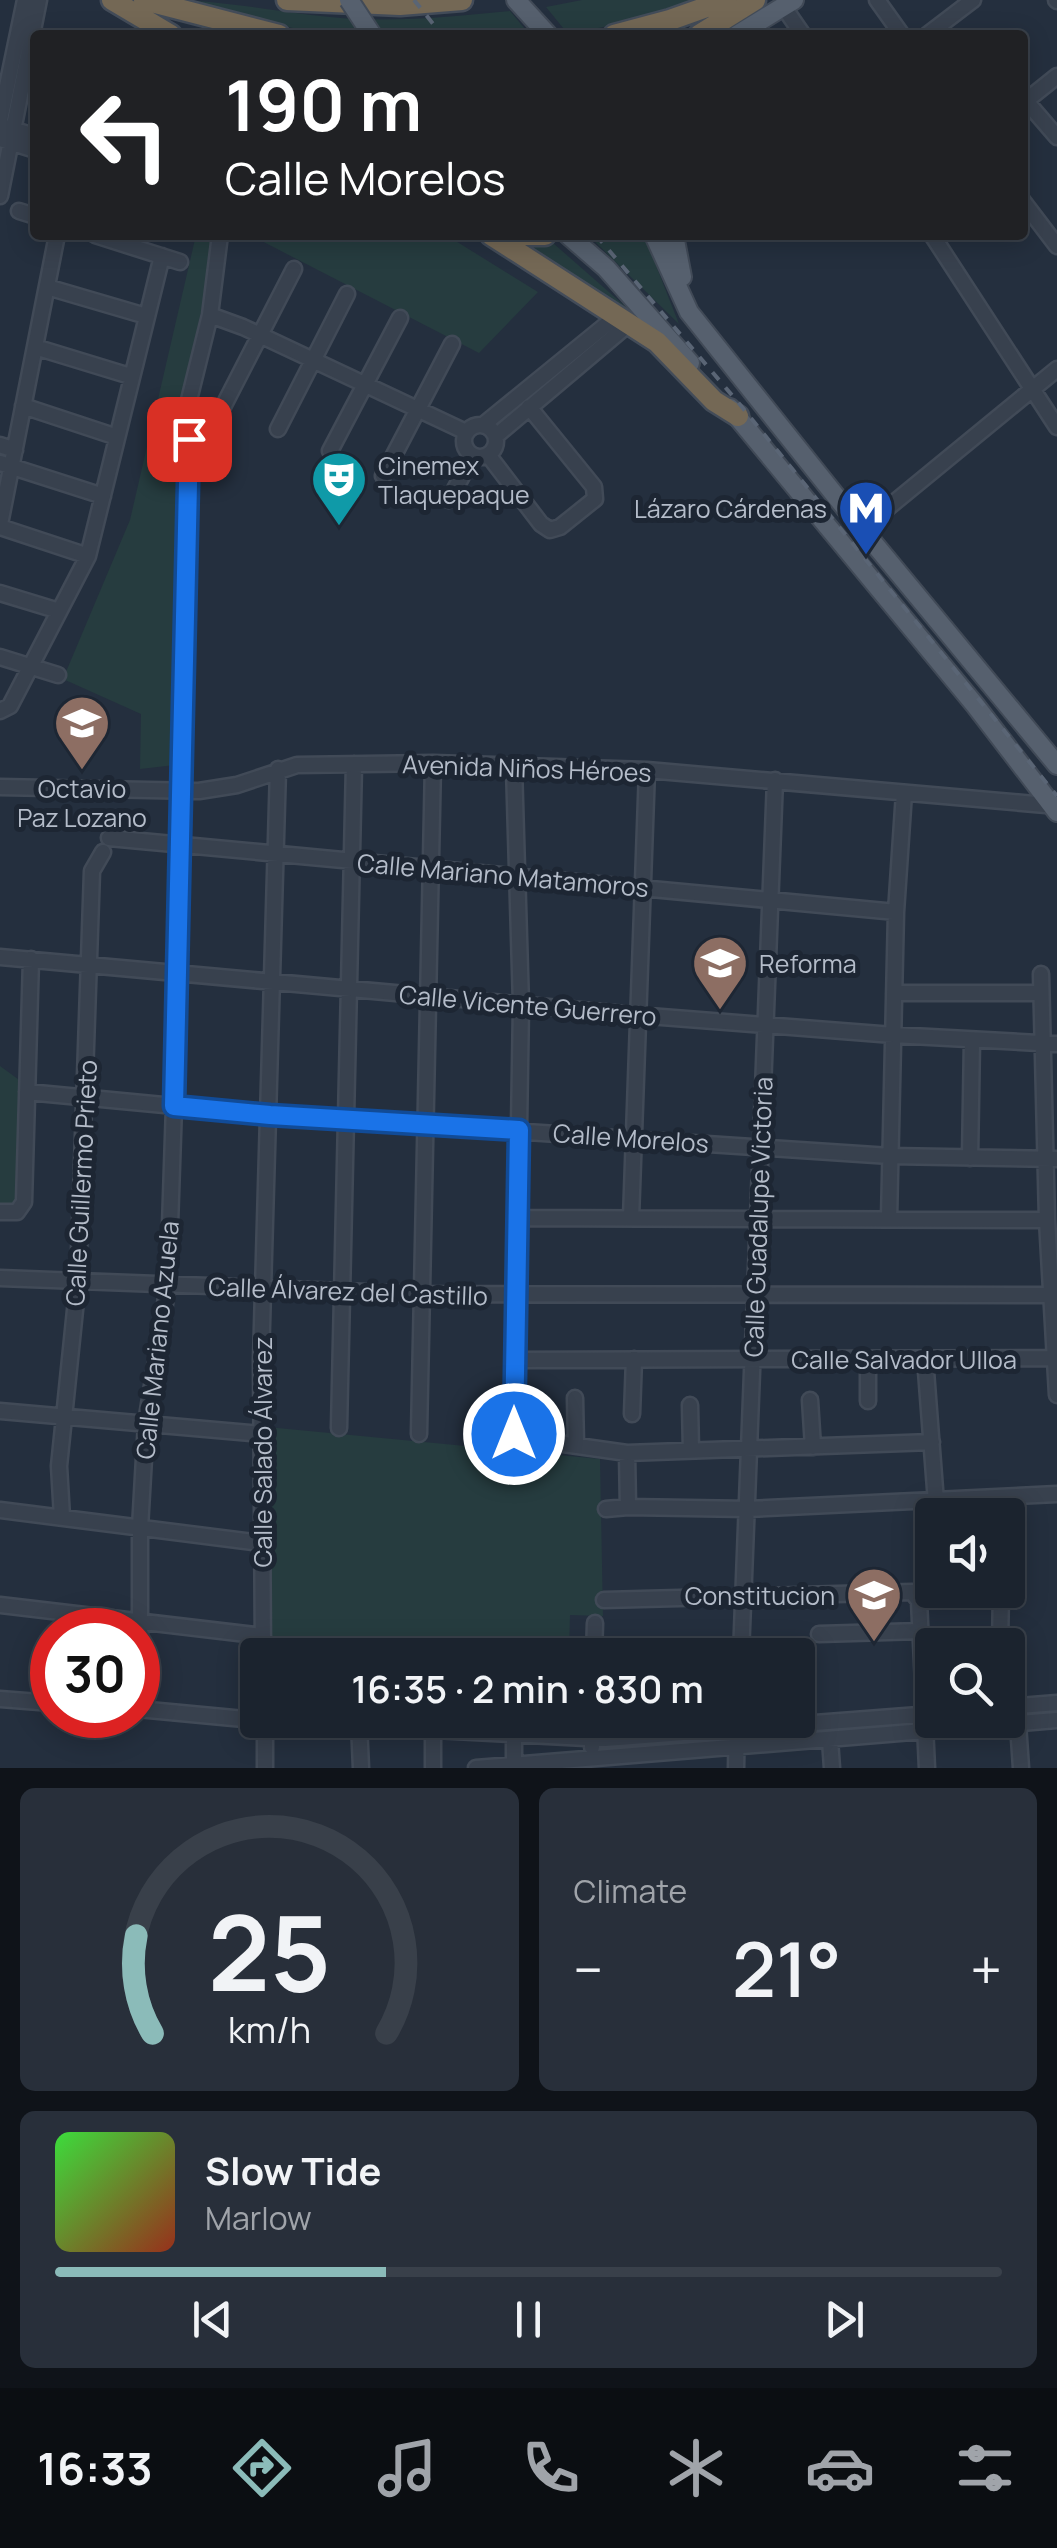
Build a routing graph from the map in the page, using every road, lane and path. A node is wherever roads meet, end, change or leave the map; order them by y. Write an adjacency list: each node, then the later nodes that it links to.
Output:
1 (25, 0): 29 (street)
2 (38, 0): 14 (street)
3 (112, 0): 15 (highway)
4 (144, 0): 16 (highway)
5 (287, 0): 7 (highway)
6 (349, 0): 17 (main road, bridge)
7 (461, 0)
8 (516, 0): 18 (main road)
9 (726, 0): 19 (highway)
10 (754, 0): 20 (highway)
11 (877, 0): 23 (street)
12 (974, 0): 24 (street)
13 (789, 3): 21 (main road); 22 (street)
14 (30, 30)
15 (163, 30)
16 (260, 30)
17 (369, 30)
18 (543, 30)
19 (633, 30)
20 (707, 30)
21 (745, 30)
22 (800, 30)
23 (898, 30)
24 (934, 30)
25 (30, 32): 29 (street)
26 (1057, 76): 27 (street)
27 (1028, 99)
28 (1028, 106): 31 (street)
29 (5, 131): 30 (street); 32 (street); 33 (street)
30 (30, 135)
31 (1057, 137)
32 (30, 147)
33 (0, 196)
34 (1028, 208): 45 (street)
35 (20, 211): 36 (street)
36 (30, 214)
37 (56, 240): 49 (street)
38 (111, 240): 46 (street)
39 (219, 240): 52 (street, Calle Mariano Azuela)
40 (498, 240): 55 (highway)
41 (574, 240): 69 (main road)
42 (656, 240): 51 (main road)
43 (675, 240): 51 (main road)
44 (935, 240): 64 (street)
45 (1057, 246)
46 (162, 256): 47 (street); 53 (street)
47 (180, 262)
48 (294, 269): 56 (street)
49 (47, 286): 53 (street); 58 (street)
50 (347, 294): 59 (street)
51 (689, 312): 85 (main road)
52 (210, 315): 56 (street); 101 (street, Calle Mariano Azuela)
53 (146, 316): 62 (street)
54 (400, 318): 63 (street)
55 (624, 319): 61 (street); 69 (highway)
56 (259, 334): 59 (street); 66 (street)
57 (452, 344): 68 (street)
58 (35, 347): 62 (street); 65 (street)
59 (311, 359): 63 (street); 72 (street)
60 (1057, 369): 64 (street)
61 (563, 370): 67 (street); 70 (street)
62 (130, 376): 75 (street)
63 (365, 384): 68 (street); 77 (street)
64 (1033, 388): 71 (street); 85 (street)
65 (23, 406): 75 (street); 76 (street)
66 (224, 407)
67 (530, 407): 74 (street); 79 (street)
68 (419, 409): 73 (street); 81 (street)
69 (738, 416): 103 (main road)
70 (483, 425): 73 (street); 74 (street)
71 (1057, 427)
72 (278, 429)
73 (466, 432): 78 (street)
74 (496, 436): 79 (street)
75 (117, 437): 82 (street)
76 (7, 447): 80 (street)
77 (330, 451)
78 (472, 456): 79 (street); 83 (street)
79 (489, 456)
80 (6, 465): 82 (street); 84 (street)
81 (383, 476)
82 (102, 496): 86 (street)
83 (449, 500)
84 (0, 526): 86 (street)
85 (862, 529): 95 (main road)
86 (88, 556): 88 (street)
87 (0, 593): 88 (street)
88 (59, 611): 90 (street)
89 (0, 657): 90 (street)
90 (30, 667): 91 (street); 92 (street)
91 (58, 675)
92 (3, 711)
93 (433, 763): 94 (street, Avenida Niños Héroes); 96 (street, Avenida Niños Héroes); 108 (street)
94 (354, 764): 97 (street, Avenida Niños Héroes); 107 (street)
95 (1057, 765)
96 (514, 767): 98 (street, Avenida Niños Héroes); 109 (street)
97 (278, 769): 101 (street, Avenida Niños Héroes); 106 (street, Calle Salado Álvarez)
98 (646, 770): 99 (street, Avenida Niños Héroes); 110 (street)
99 (775, 780): 102 (street, Avenida Niños Héroes); 111 (street, Calle Guadalupe Victoria)
100 (0, 786): 101 (street, Avenida Niños Héroes)
101 (183, 791): 104 (street, Calle Mariano Azuela)
102 (904, 793): 103 (street, Avenida Niños Héroes); 112 (street)
103 (1055, 808)
104 (182, 844): 105 (street, Calle Mariano Matamoros); 106 (street, Calle Mariano Matamoros); 117 (street, Calle Mariano Azuela)
105 (106, 845): 115 (street, Calle Guillermo Prieto)
106 (276, 853): 107 (street, Calle Mariano Matamoros); 118 (street, Calle Salado Álvarez)
107 (353, 860): 108 (street, Calle Mariano Matamoros); 119 (street)
108 (431, 868): 109 (street, Calle Mariano Matamoros); 122 (street)
109 (517, 876): 110 (street, Calle Mariano Matamoros); 123 (street)
110 (642, 888): 111 (street, Calle Mariano Matamoros); 124 (street)
111 (770, 900): 112 (street, Calle Mariano Matamoros); 125 (street, Calle Guadalupe Victoria)
112 (896, 912): 121 (street)
113 (0, 957): 114 (street, Calle Vicente Guerrero)
114 (31, 959): 115 (street, Calle Vicente Guerrero); 129 (street)
115 (91, 966): 117 (street, Calle Vicente Guerrero); 130 (street, Calle Guillermo Prieto)
116 (1041, 974): 120 (street)
117 (179, 975): 118 (street, Calle Vicente Guerrero); 131 (street, Calle Mariano Azuela)
118 (273, 983): 119 (street, Calle Vicente Guerrero); 132 (street, Calle Salado Álvarez)
119 (352, 991): 122 (street, Calle Vicente Guerrero); 133 (street)
120 (1042, 992): 121 (street); 128 (street)
121 (894, 993): 126 (street)
122 (428, 997): 123 (street, Calle Vicente Guerrero); 134 (street)
123 (520, 1005): 124 (street, Calle Vicente Guerrero); 135 (street)
124 (636, 1015): 125 (street, Calle Vicente Guerrero); 136 (street)
125 (765, 1024): 126 (street, Calle Vicente Guerrero); 137 (street, Calle Guadalupe Victoria)
126 (893, 1036): 127 (street, Calle Vicente Guerrero); 138 (street)
127 (972, 1040): 128 (street, Calle Vicente Guerrero); 139 (street)
128 (1050, 1044): 140 (street)
129 (27, 1092): 130 (street, Calle Morelos); 141 (street)
130 (87, 1097): 131 (street, Calle Morelos); 148 (street, Calle Guillermo Prieto)
131 (174, 1106): 132 (street, Calle Morelos); 149 (street, Calle Mariano Azuela)
132 (270, 1115): 133 (street, Calle Morelos); 150 (street, Calle Salado Álvarez)
133 (348, 1120): 134 (street, Calle Morelos); 151 (street)
134 (428, 1124): 135 (street, Calle Morelos); 152 (street)
135 (519, 1130): 136 (street, Calle Morelos); 142 (street)
136 (634, 1138): 137 (street, Calle Morelos); 143 (street)
137 (760, 1147): 138 (street, Calle Morelos); 144 (street, Calle Guadalupe Victoria)
138 (890, 1156): 139 (street, Calle Morelos); 145 (street)
139 (970, 1158): 140 (street, Calle Morelos)
140 (1051, 1159): 146 (street)
141 (0, 1212)
142 (517, 1218): 143 (street); 153 (street)
143 (631, 1218): 144 (street)
144 (758, 1219): 145 (street); 154 (street, Calle Guadalupe Victoria)
145 (888, 1219): 146 (street)
146 (1047, 1220): 155 (street)
147 (0, 1278): 148 (street, Calle Álvarez del Castillo)
148 (78, 1281): 149 (street, Calle Álvarez del Castillo); 169 (street, Calle Guillermo Prieto)
149 (168, 1285): 150 (street, Calle Álvarez del Castillo); 170 (street, Calle Mariano Azuela)
150 (264, 1290): 151 (street, Calle Álvarez del Castillo); 172 (street, Calle Salado Álvarez)
151 (344, 1292): 152 (street, Calle Álvarez del Castillo); 171 (street)
152 (421, 1294): 153 (street, Calle Álvarez del Castillo); 173 (street)
153 (515, 1295): 154 (street, Calle Álvarez del Castillo); 159 (street)
154 (754, 1295): 155 (street, Calle Álvarez del Castillo); 157 (street, Calle Guadalupe Victoria)
155 (1054, 1295): 161 (street)
156 (925, 1358): 158 (street, Calle Salvador Ulloa); 161 (street, Calle Salvador Ulloa); 174 (street)
157 (752, 1359): 158 (street, Calle Salvador Ulloa); 160 (street, Calle Salvador Ulloa); 177 (street, Calle Guadalupe Victoria)
158 (868, 1359): 165 (street)
159 (514, 1360): 160 (street, Calle Salvador Ulloa); 175 (street)
160 (634, 1360): 168 (street)
161 (1055, 1362): 162 (street)
162 (1057, 1395)
163 (575, 1398): 175 (street)
164 (810, 1400): 176 (street)
165 (868, 1401)
166 (690, 1406): 178 (street)
167 (0, 1411): 169 (street)
168 (632, 1414)
169 (64, 1416): 170 (street); 189 (street, Calle Guillermo Prieto)
170 (146, 1424): 172 (street); 190 (street, Calle Mariano Azuela)
171 (339, 1428)
172 (261, 1434): 191 (street, Calle Salado Álvarez)
173 (419, 1434)
174 (932, 1442): 176 (street); 182 (street)
175 (576, 1446): 179 (street)
176 (813, 1447): 177 (street)
177 (749, 1450): 178 (street); 186 (street, Calle Guadalupe Victoria)
178 (691, 1451): 179 (street)
179 (627, 1453): 185 (street)
180 (1057, 1494): 181 (street)
181 (1003, 1497): 183 (street)
182 (936, 1498)
183 (990, 1498)
184 (915, 1503): 186 (street)
185 (628, 1506): 186 (street); 187 (street)
186 (748, 1508): 192 (street, Calle Guadalupe Victoria)
187 (606, 1509)
188 (0, 1510): 189 (street)
189 (62, 1516): 190 (street)
190 (140, 1528): 191 (street); 195 (street, Calle Mariano Azuela)
191 (261, 1543): 202 (street, Calle Salado Álvarez)
192 (743, 1598): 193 (street); 199 (street); 204 (street, Calle Guadalupe Victoria)
193 (604, 1600)
194 (0, 1606): 196 (street)
195 (141, 1608)
196 (30, 1609)
197 (594, 1623): 203 (street)
198 (160, 1624): 202 (street)
199 (920, 1628)
200 (915, 1631): 201 (street)
201 (819, 1634)
202 (262, 1636)
203 (594, 1638)
204 (742, 1638)
205 (0, 1699): 206 (street)
206 (30, 1701)
207 (1057, 1703): 208 (street)
208 (1025, 1706)
209 (160, 1711): 211 (street)
210 (915, 1715): 213 (street)
211 (240, 1718)
212 (1057, 1720): 214 (street)
213 (815, 1721)
214 (1025, 1723)
215 (915, 1733): 224 (street)
216 (265, 1738): 228 (street)
217 (360, 1738): 229 (street)
218 (433, 1738): 230 (street)
219 (514, 1738): 227 (street)
220 (592, 1738): 226 (street)
221 (736, 1738): 225 (street)
222 (926, 1738): 234 (street)
223 (1019, 1738): 235 (street)
224 (830, 1740): 225 (street); 233 (street)
225 (736, 1749): 226 (street); 232 (street)
226 (593, 1763): 227 (street)
227 (514, 1766): 231 (street)
228 (266, 1768)
229 (360, 1768)
230 (433, 1768)
231 (476, 1768)
232 (736, 1768)
233 (832, 1768)
234 (928, 1768)
235 (1021, 1768)

